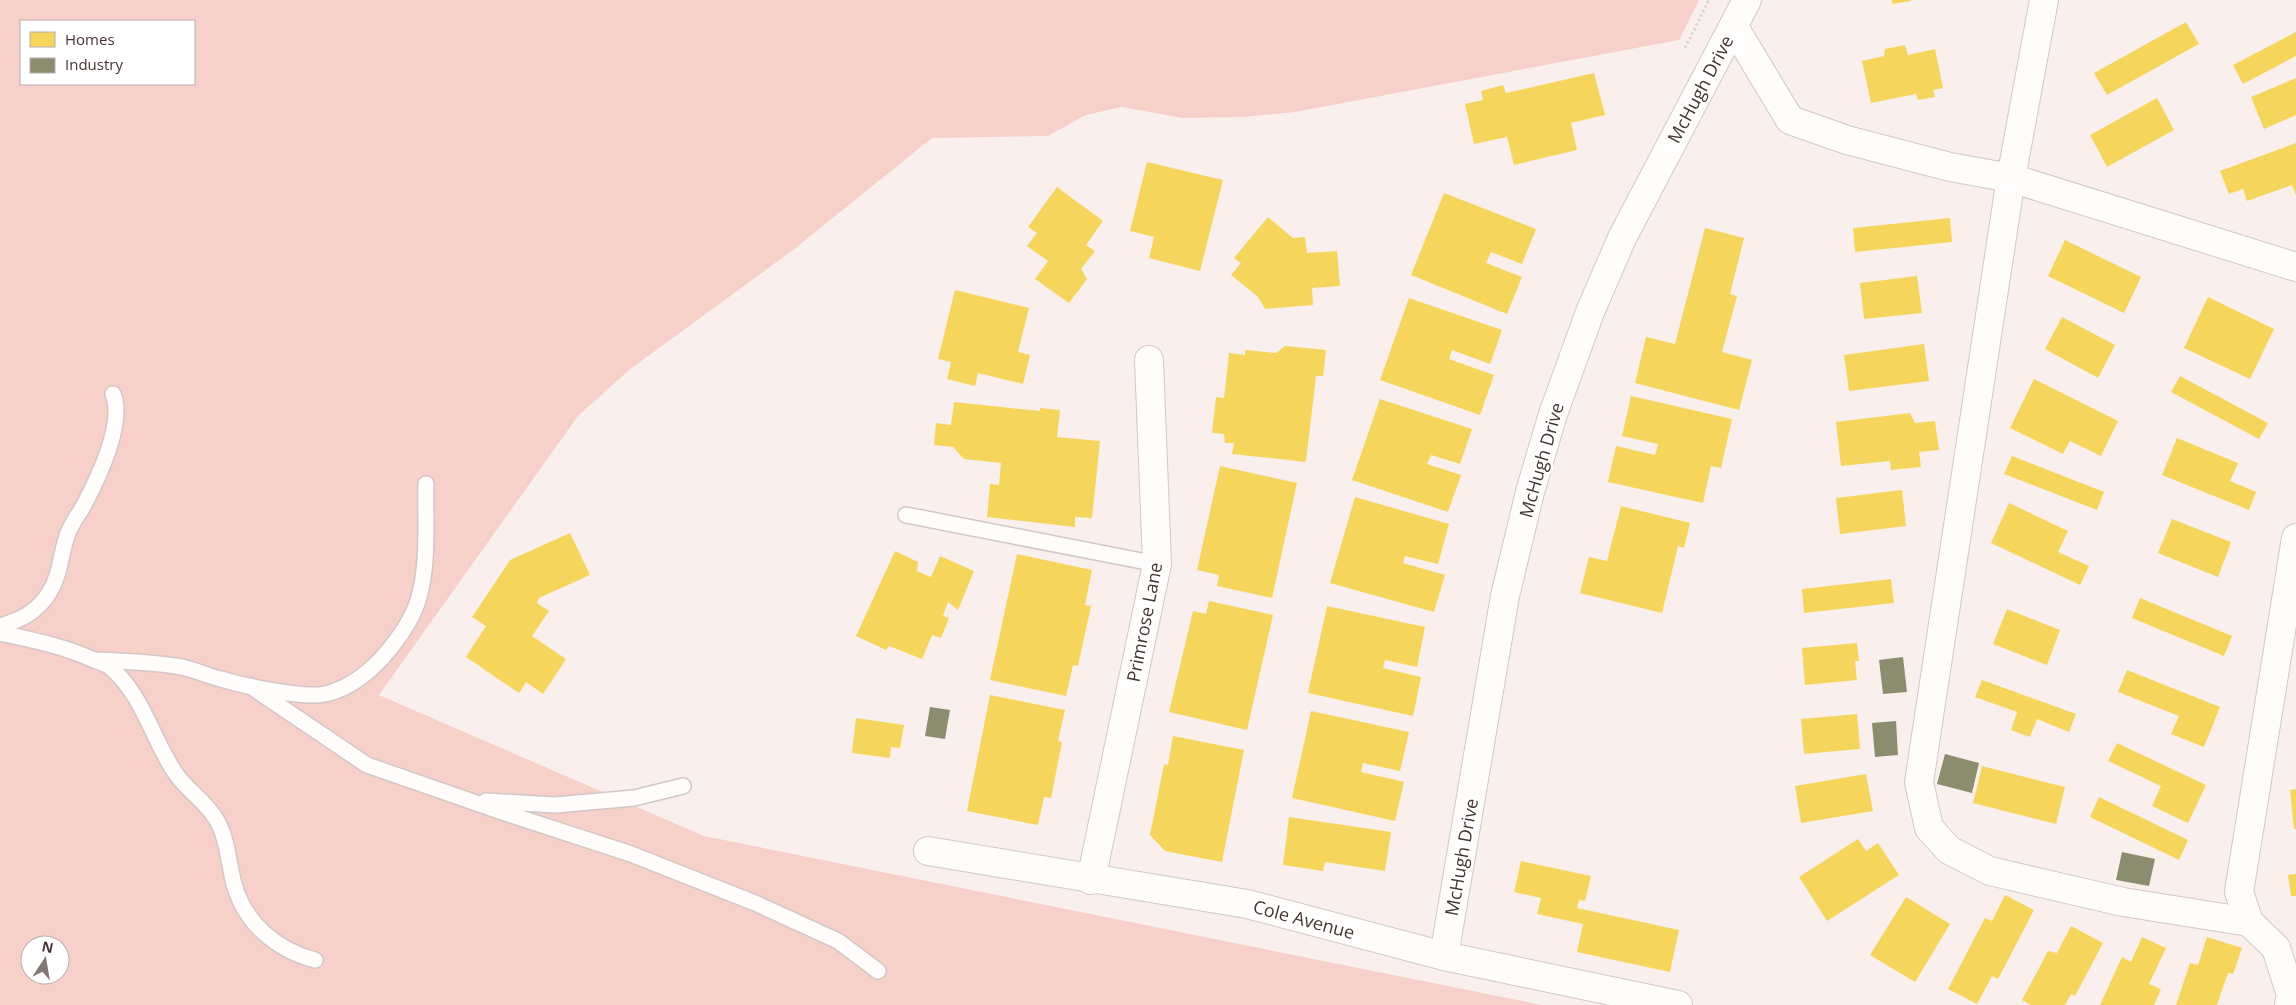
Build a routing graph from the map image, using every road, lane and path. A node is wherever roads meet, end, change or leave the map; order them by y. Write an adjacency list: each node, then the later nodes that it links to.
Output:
1 (1710, 0): 5 (path)
2 (1747, 0): 4 (street, McHugh Drive)
3 (2044, 0): 6 (street)
4 (1734, 27): 6 (street); 23 (street, McHugh Drive)
5 (1685, 48)
6 (2011, 178): 7 (street); 22 (street)
7 (2296, 266)
8 (1149, 360): 13 (street, Primrose Lane)
9 (113, 394): 14 (lane)
10 (426, 484): 17 (lane)
11 (906, 515): 13 (lane)
12 (2296, 538): 22 (street)
13 (1158, 564): 21 (street, Primrose Lane)
14 (0, 626)
15 (0, 633): 16 (lane)
16 (95, 660): 17 (lane); 24 (lane)
17 (250, 686): 19 (lane)
18 (683, 786): 19 (lane)
19 (467, 800): 25 (lane)
20 (928, 851): 21 (street, Cole Avenue)
21 (1091, 880): 23 (street, Cole Avenue)
22 (2249, 922): 27 (street)
23 (1444, 956): 26 (street, Cole Avenue)
24 (315, 960)
25 (878, 971)
26 (1678, 1005)
27 (2289, 1005)

